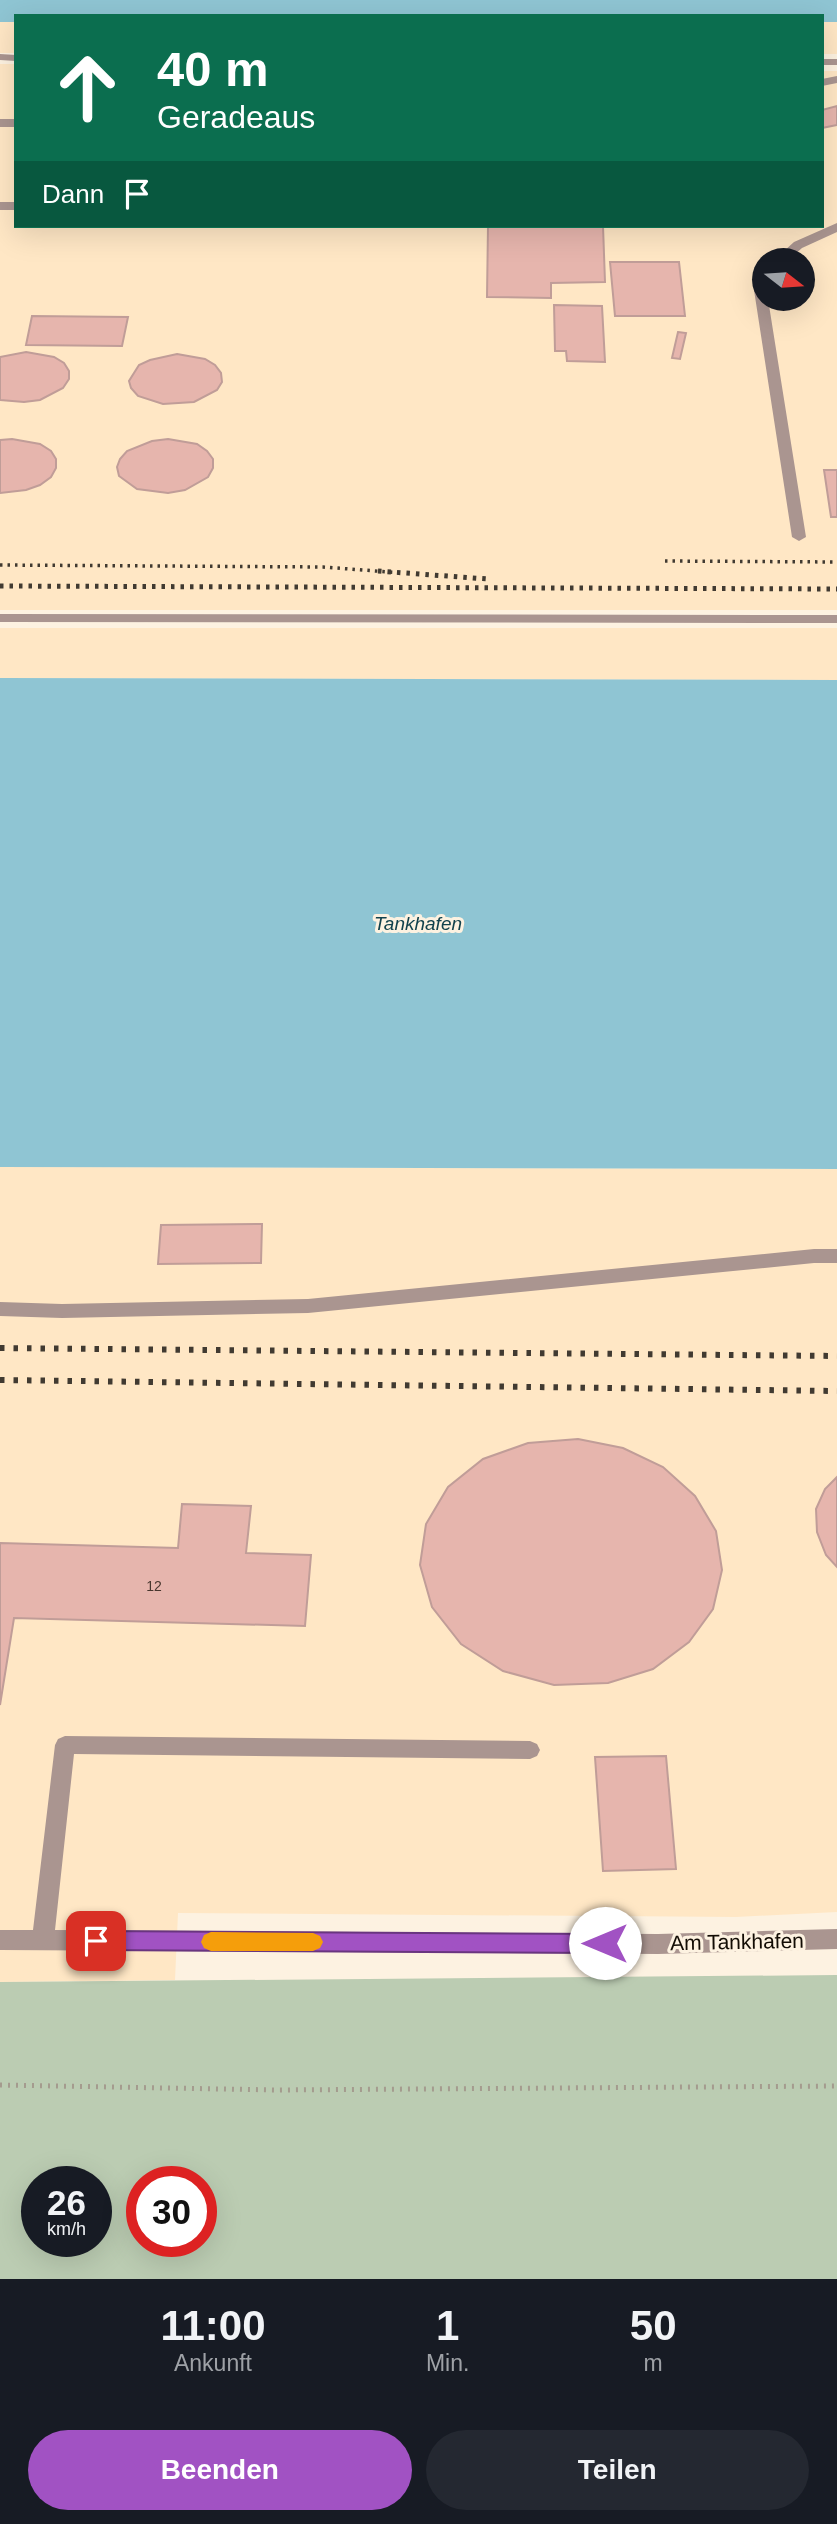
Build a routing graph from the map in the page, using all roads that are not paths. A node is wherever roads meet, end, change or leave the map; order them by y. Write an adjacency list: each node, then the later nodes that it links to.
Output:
1 (837, 226): 2 (street)
2 (794, 248)
3 (763, 312): 4 (street)
4 (799, 537)
5 (0, 618): 6 (street)
6 (837, 619)
7 (837, 1256): 8 (street)
8 (0, 1309)
9 (530, 1750): 11 (street)
10 (0, 1940): 11 (street, Am Tankhafen)
11 (43, 1940): 12 (street, Am Tankhafen)
12 (837, 1940)

